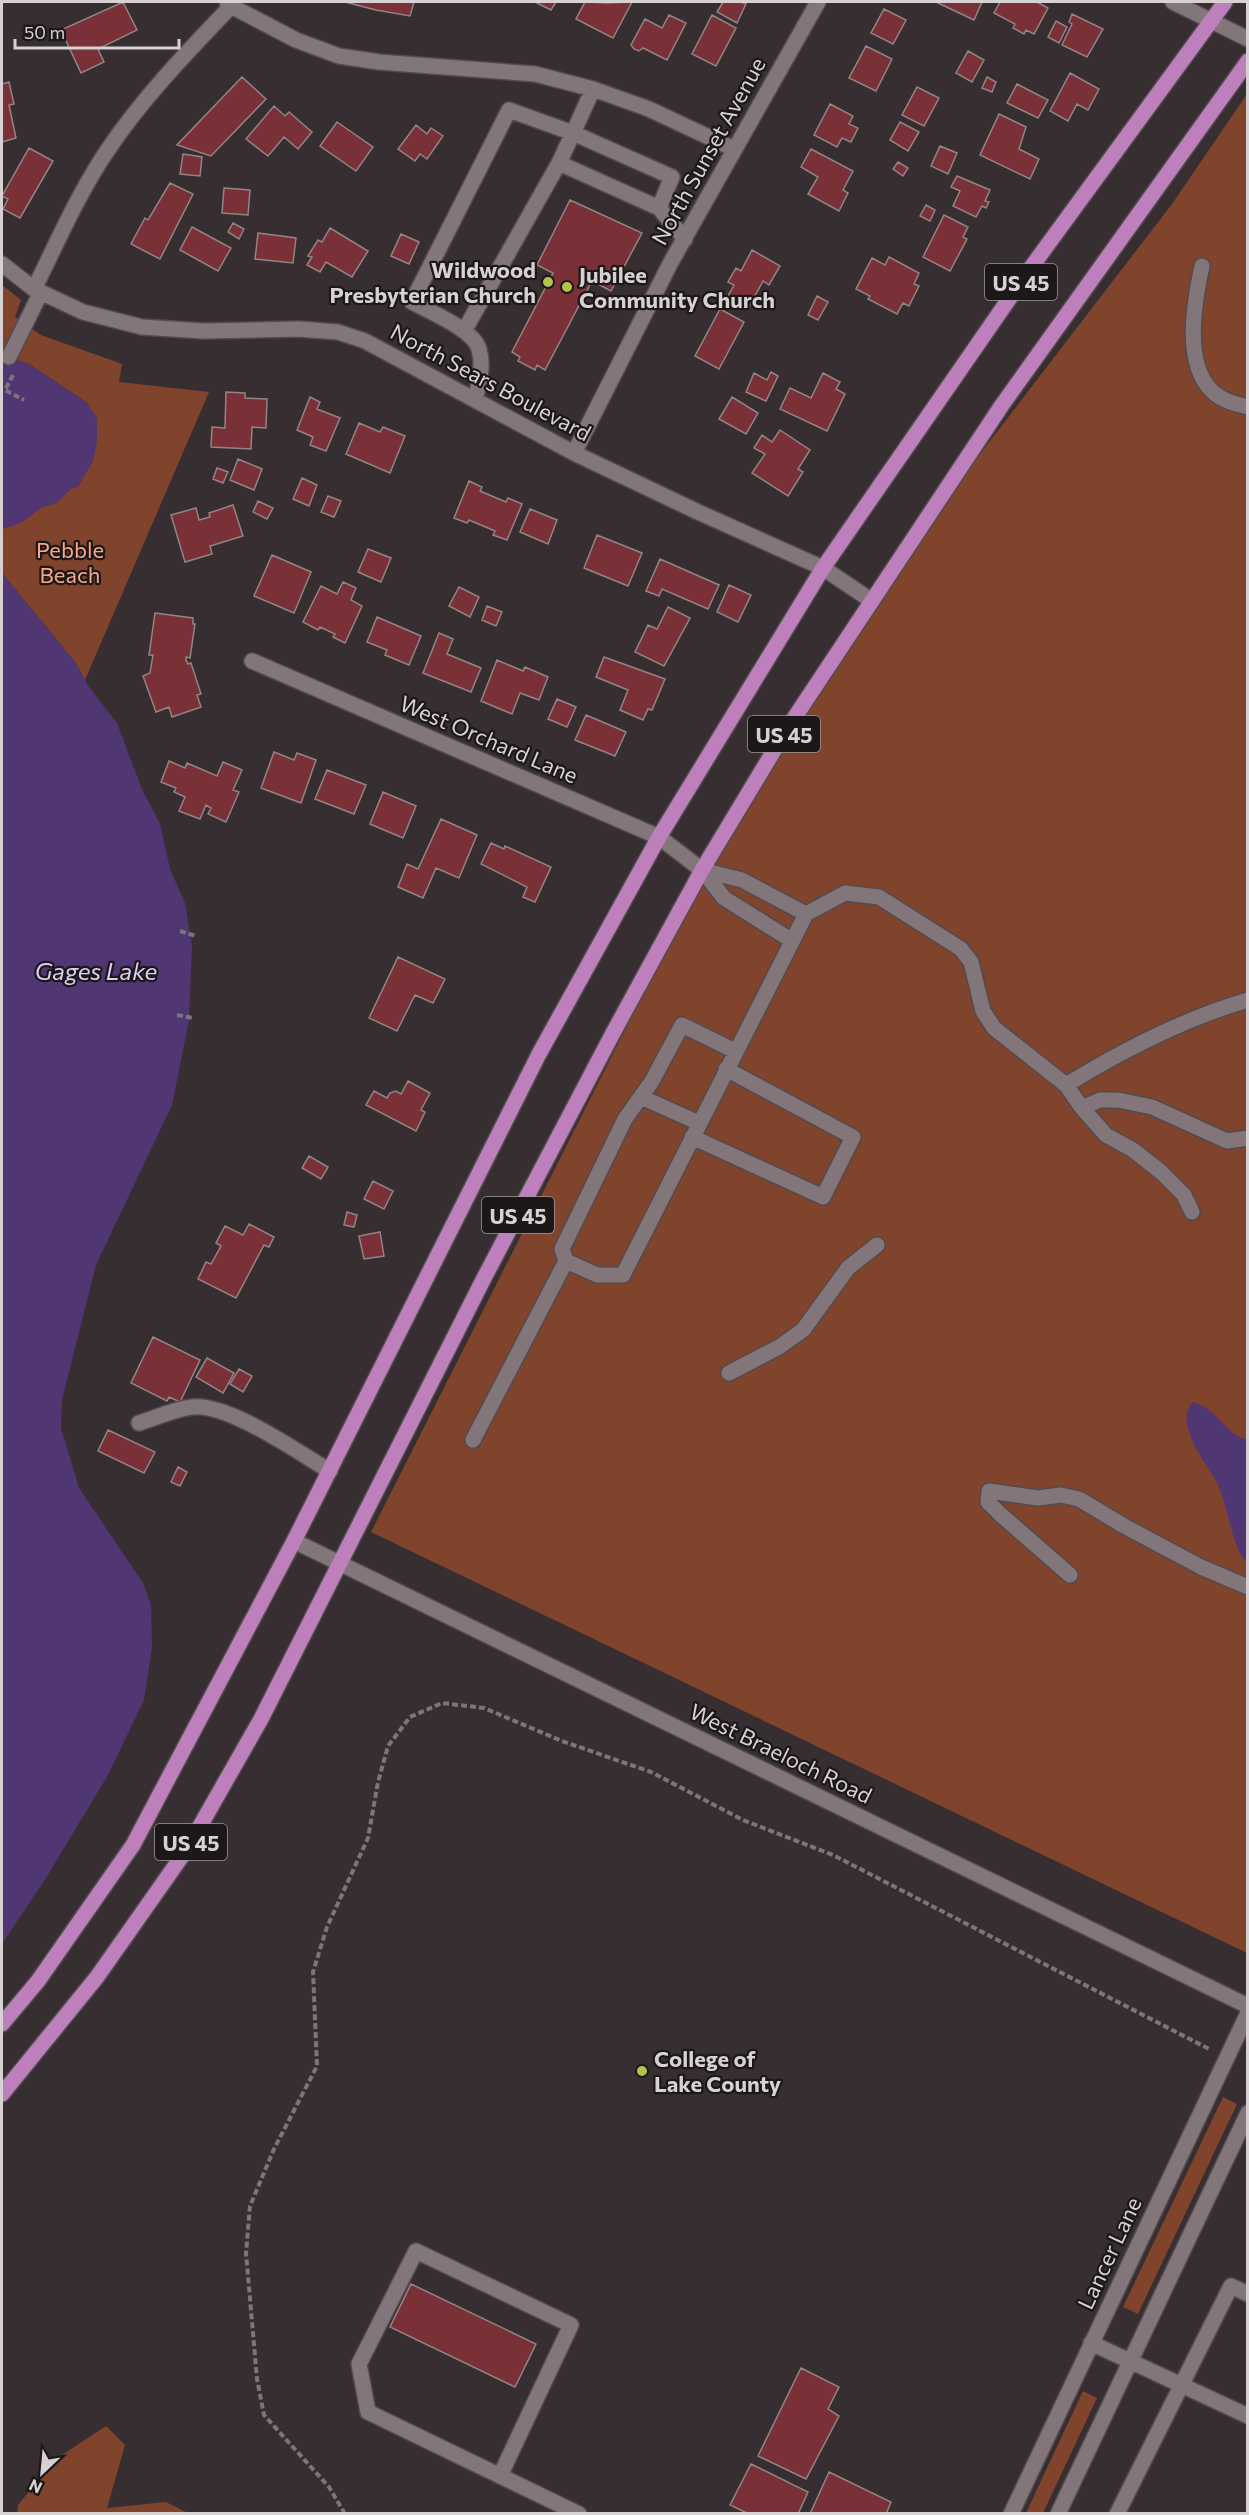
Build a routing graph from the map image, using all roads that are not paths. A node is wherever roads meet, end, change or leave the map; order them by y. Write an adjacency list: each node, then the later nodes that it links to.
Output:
1 (818, 2): 10 (street, North Sunset Avenue)
2 (1173, 2): 5 (street)
3 (1225, 2): 5 (main road, US 45)
4 (231, 3): 8 (street); 16 (street)
5 (1212, 21): 6 (street); 22 (main road, US 45)
6 (1248, 39)
7 (1248, 61): 23 (main road, US 45)
8 (592, 89): 9 (street); 10 (street)
9 (573, 133): 11 (street); 12 (street); 17 (street)
10 (734, 149): 13 (street, North Sunset Avenue)
11 (559, 163): 12 (street); 17 (street)
12 (659, 208): 13 (street)
13 (684, 238): 21 (street, North Sunset Avenue)
14 (2, 264): 16 (street, North Sears Boulevard)
15 (1202, 266): 20 (street)
16 (37, 290): 18 (street); 19 (street, North Sears Boulevard)
17 (464, 331): 19 (street)
18 (12, 364)
19 (475, 400): 21 (street, North Sears Boulevard)
20 (1248, 407)
21 (574, 453): 22 (street, North Sears Boulevard)
22 (823, 568): 23 (street, North Sears Boulevard); 25 (main road, US 45)
23 (872, 601): 26 (main road, US 45)
24 (252, 661): 25 (street, West Orchard Lane)
25 (659, 837): 26 (street, West Orchard Lane); 45 (main road, US 45)
26 (702, 870): 27 (street); 28 (street); 47 (main road, US 45)
27 (806, 914): 28 (street); 32 (street)
28 (791, 940): 30 (street)
29 (1248, 1000): 32 (street)
30 (735, 1051): 31 (street); 33 (street)
31 (726, 1069): 35 (street); 35 (street)
32 (1066, 1085): 34 (street)
33 (641, 1097): 35 (street); 41 (street)
34 (1082, 1108): 37 (street); 39 (street)
35 (696, 1130): 41 (street)
36 (1248, 1138): 37 (street)
37 (1227, 1141): 38 (street)
38 (1248, 1151)
39 (1192, 1212)
40 (877, 1245): 42 (street)
41 (566, 1262): 44 (street)
42 (729, 1373)
43 (139, 1423): 45 (street)
44 (474, 1440)
45 (330, 1471): 46 (main road, US 45)
46 (294, 1541): 47 (street, West Braeloch Road); 52 (main road, US 45)
47 (341, 1563): 50 (street, West Braeloch Road); 53 (main road, US 45)
48 (1070, 1575): 49 (street)
49 (1248, 1587)
50 (1248, 2006)
51 (1248, 2013): 56 (street, Lancer Lane)
52 (2, 2024)
53 (2, 2094)
54 (1248, 2113): 57 (street)
55 (1248, 2294): 58 (street)
56 (1091, 2343): 57 (street); 62 (street, Lancer Lane)
57 (1130, 2360): 58 (street); 63 (street)
58 (1180, 2383): 59 (street); 64 (street)
59 (1248, 2416)
60 (501, 2476): 60 (street); 61 (street)
61 (579, 2514)
62 (1011, 2514)
63 (1058, 2514)
64 (1117, 2514)

